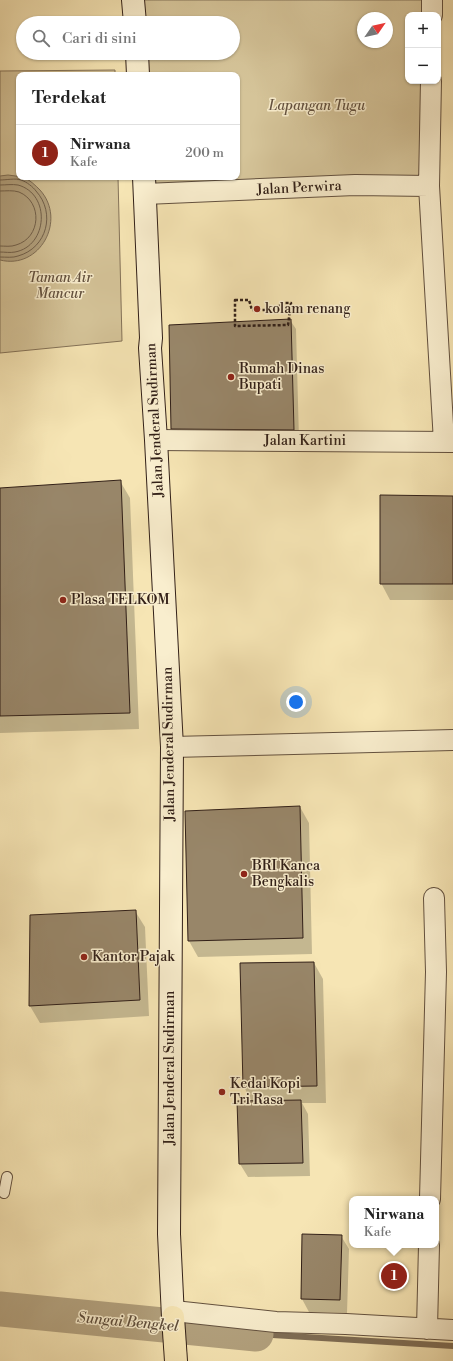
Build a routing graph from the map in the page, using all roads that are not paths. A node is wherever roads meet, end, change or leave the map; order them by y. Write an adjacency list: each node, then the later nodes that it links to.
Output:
1 (134, 0): 4 (street)
2 (432, 0): 3 (street)
3 (432, 12)
4 (135, 16)
5 (137, 60): 6 (street)
6 (138, 72)
7 (431, 84): 9 (street)
8 (144, 186): 9 (street, Jalan Perwira); 10 (street, Jalan Jenderal Sudirman)
9 (429, 186): 11 (street)
10 (156, 440): 11 (street, Jalan Kartini); 13 (street, Jalan Jenderal Sudirman)
11 (449, 442)
12 (453, 740): 13 (street)
13 (172, 747): 19 (street, Jalan Jenderal Sudirman)
14 (434, 898): 17 (street)
15 (7, 1177): 16 (lane)
16 (4, 1193)
17 (430, 1196)
18 (429, 1248): 20 (street)
19 (173, 1314): 20 (street); 22 (main road)
20 (427, 1329): 21 (street)
21 (453, 1330)
22 (176, 1361)

